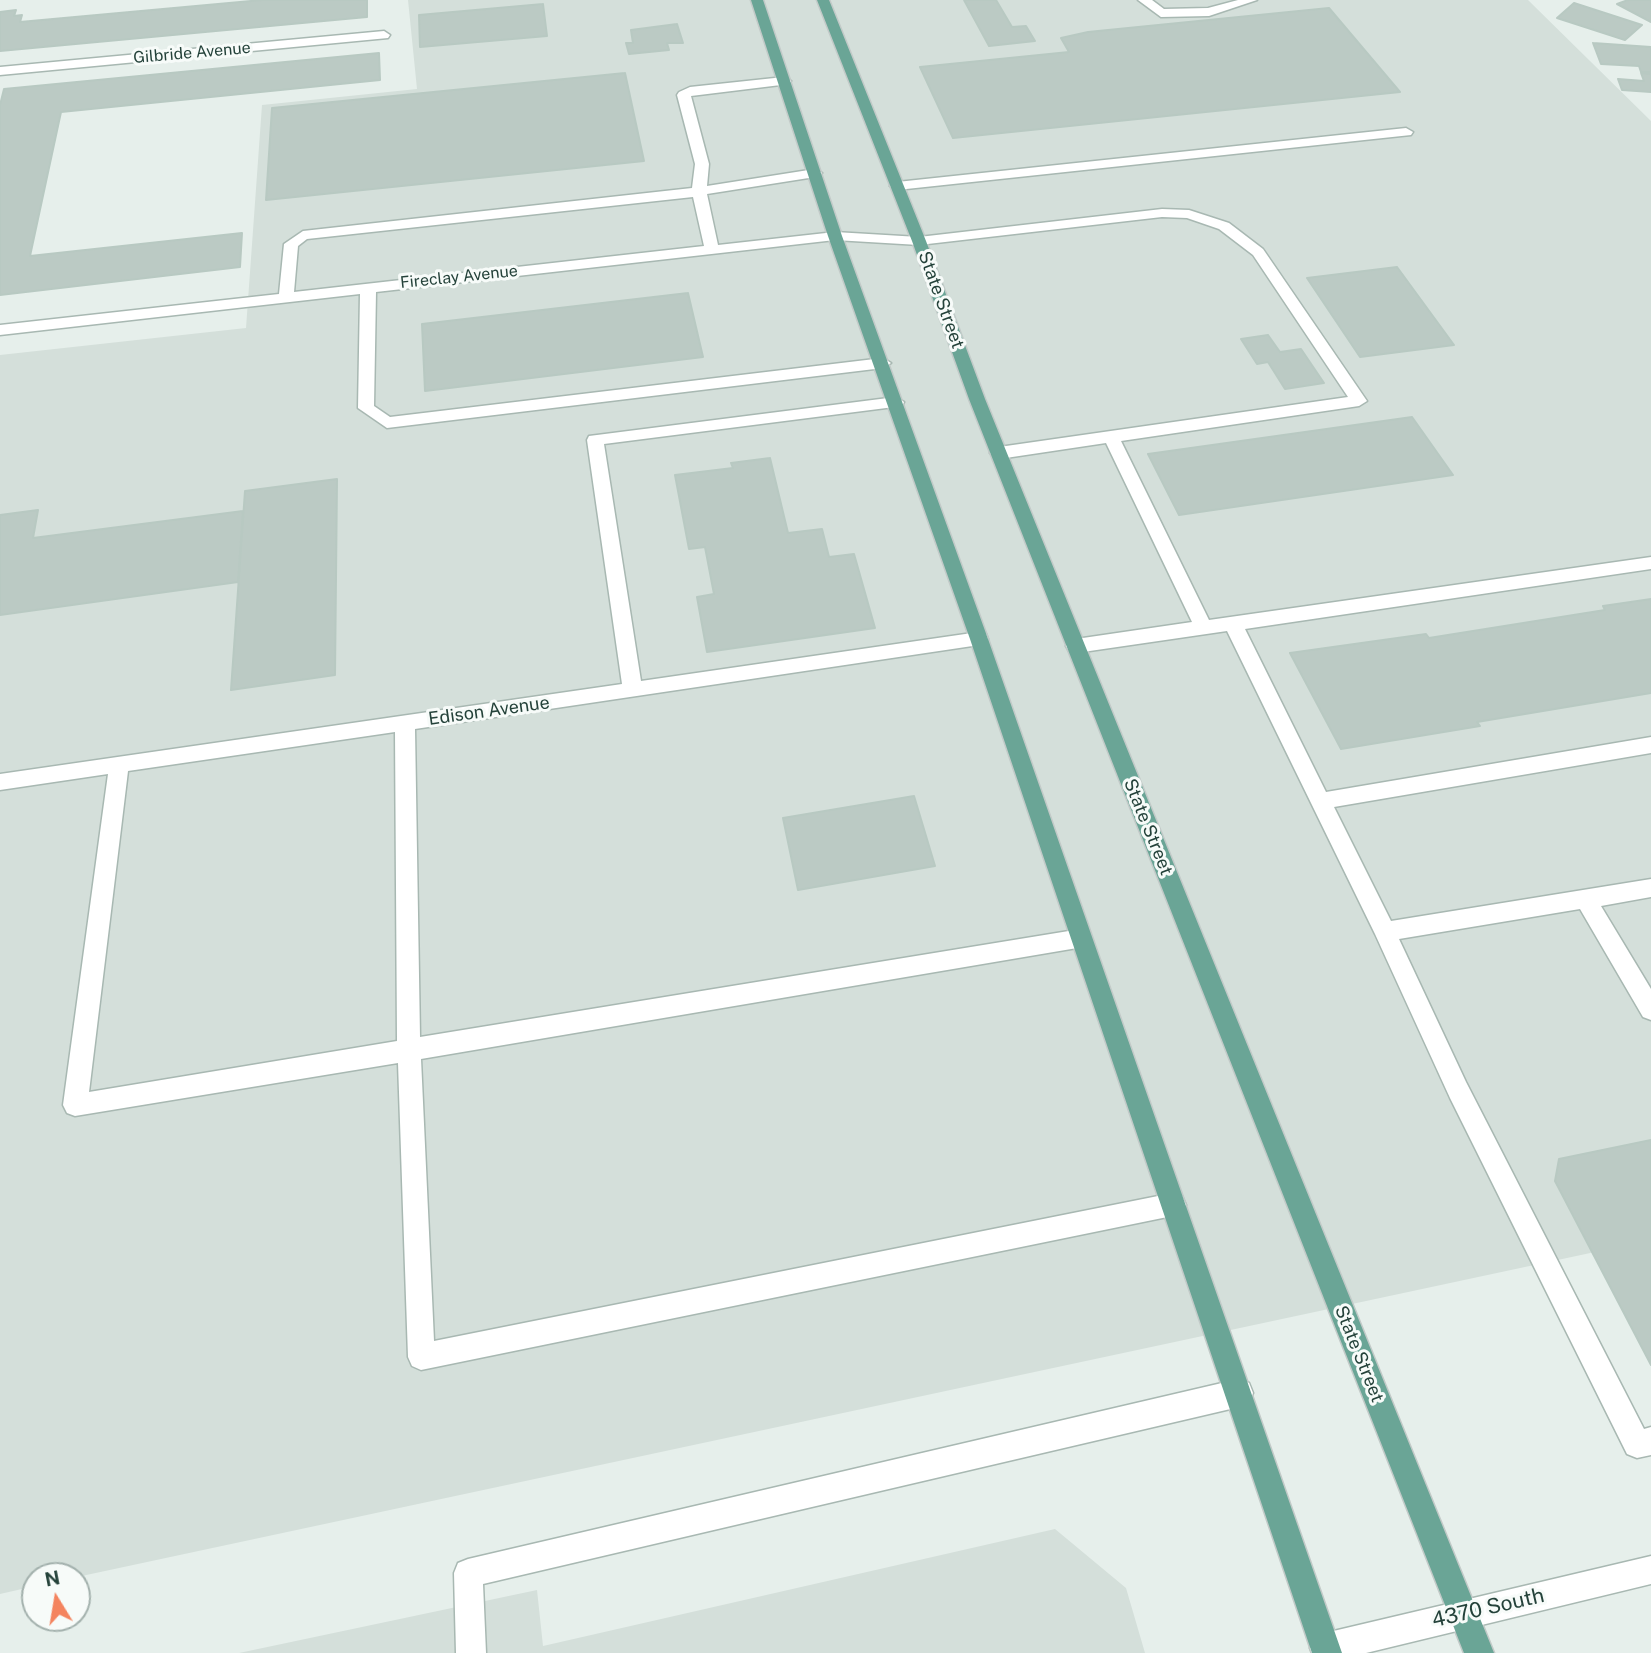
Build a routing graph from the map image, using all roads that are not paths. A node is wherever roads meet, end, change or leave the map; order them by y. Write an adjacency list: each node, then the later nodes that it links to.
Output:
1 (757, 0): 9 (main road)
2 (823, 0): 12 (main road, State Street)
3 (1144, 0): 4 (street)
4 (1251, 0)
5 (384, 35): 7 (street, Gilbride Avenue)
6 (189, 39): 7 (street)
7 (187, 53): 8 (street, Gilbride Avenue)
8 (0, 71)
9 (784, 81): 11 (main road); 13 (street)
10 (1406, 132): 12 (street)
11 (815, 173): 13 (street); 14 (main road)
12 (897, 186): 15 (main road, State Street)
13 (699, 190): 16 (street); 18 (street)
14 (835, 236): 15 (street, Fireclay Avenue); 16 (street, Fireclay Avenue); 20 (main road)
15 (919, 241): 22 (street, Fireclay Avenue); 23 (main road, State Street)
16 (712, 249): 17 (street, Fireclay Avenue)
17 (368, 287): 18 (street, Fireclay Avenue); 20 (street)
18 (286, 297): 19 (street, Fireclay Avenue)
19 (0, 330)
20 (883, 363): 21 (main road)
21 (896, 402): 27 (main road); 29 (street)
22 (1111, 438): 23 (street); 26 (street)
23 (999, 453): 28 (main road, State Street)
24 (1651, 563): 25 (street)
25 (1233, 624): 26 (street); 34 (street)
26 (1204, 628): 28 (street)
27 (979, 639): 29 (street, Edison Avenue); 38 (main road)
28 (1076, 646): 45 (main road, State Street)
29 (632, 690): 30 (street, Edison Avenue)
30 (405, 723): 32 (street, Edison Avenue); 40 (street)
31 (1651, 745): 34 (street)
32 (119, 765): 33 (street, Edison Avenue); 40 (street)
33 (0, 782)
34 (1320, 801): 37 (street)
35 (1651, 888): 36 (street)
36 (1586, 899): 37 (street); 39 (street)
37 (1385, 932): 43 (street)
38 (1081, 939): 40 (street); 41 (main road)
39 (1651, 1010)
40 (409, 1050): 41 (street)
41 (1173, 1205): 42 (main road)
42 (1239, 1394): 46 (main road); 47 (street)
43 (1651, 1441)
44 (1651, 1570): 45 (street, 4370 South)
45 (1463, 1614): 46 (street, 4370 South); 48 (main road, State Street)
46 (1326, 1651)
47 (471, 1653)
48 (1479, 1653)

